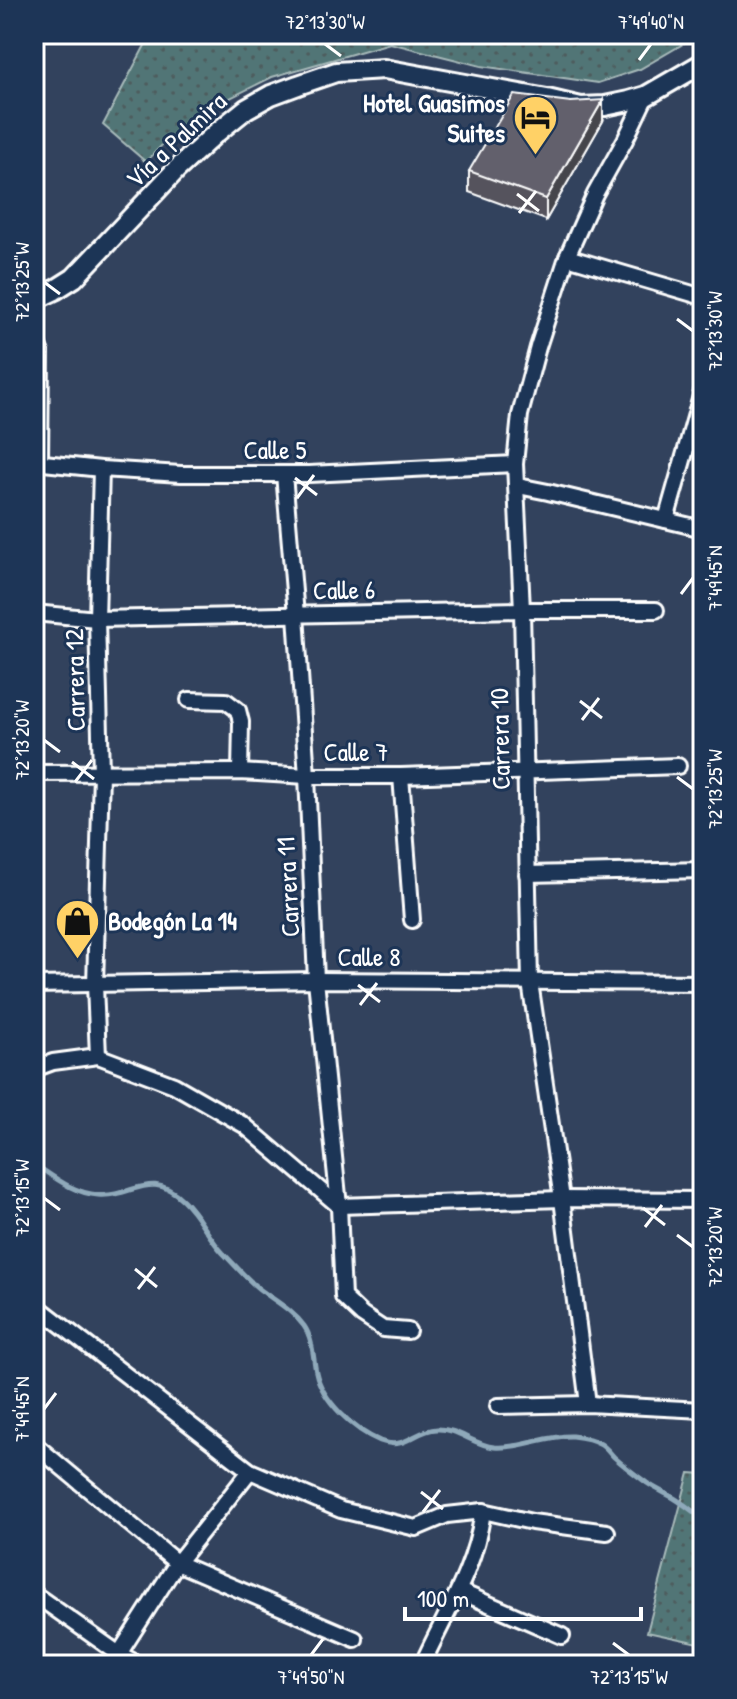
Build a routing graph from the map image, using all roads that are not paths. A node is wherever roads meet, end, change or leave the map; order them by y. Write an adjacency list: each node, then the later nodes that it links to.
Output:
1 (703, 63): 2 (street, Vía a Palmira)
2 (646, 96): 3 (street, Carrera 10); 5 (street, Vía a Palmira)
3 (567, 257): 4 (street); 9 (street, Carrera 10)
4 (703, 297)
5 (34, 300)
6 (34, 335): 8 (street)
7 (703, 389): 13 (street)
8 (37, 462): 10 (street, Calle 5)
9 (515, 464): 11 (street, Calle 5); 12 (street, Carrera 10)
10 (101, 469): 11 (street, Calle 5); 19 (street, Carrera 12)
11 (284, 474): 18 (street, Carrera 11)
12 (518, 486): 13 (street); 15 (street, Carrera 10)
13 (666, 520): 14 (street)
14 (703, 529)
15 (522, 610): 16 (street, Calle 6); 18 (street, Calle 6); 22 (street, Carrera 10)
16 (656, 610)
17 (34, 613): 19 (street, Calle 6)
18 (296, 615): 19 (street, Calle 6); 26 (street, Carrera 11)
19 (97, 619): 25 (street, Carrera 12)
20 (189, 700): 23 (street)
21 (678, 766): 22 (street, Calle 7)
22 (525, 771): 27 (street, Calle 7); 29 (street, Carrera 10)
23 (240, 772): 25 (street, Calle 7); 26 (street, Calle 7)
24 (34, 773): 25 (street, Calle 7)
25 (101, 773): 35 (street, Carrera 12)
26 (307, 776): 27 (street, Calle 7); 31 (street, Carrera 11)
27 (401, 776): 30 (street)
28 (703, 870): 29 (street)
29 (527, 874): 32 (street, Carrera 10)
30 (412, 920)
31 (316, 980): 32 (street, Calle 8); 35 (street, Calle 8); 40 (street, Carrera 11)
32 (530, 982): 33 (street, Calle 8); 38 (street, Carrera 10)
33 (703, 983)
34 (34, 985): 35 (street, Calle 8)
35 (95, 985): 36 (street, Carrera 12)
36 (98, 1056): 37 (street); 40 (street)
37 (34, 1069)
38 (562, 1199): 39 (street); 40 (street); 43 (street, Carrera 10)
39 (703, 1200)
40 (339, 1206): 42 (street, Carrera 11)
41 (34, 1304): 47 (street)
42 (408, 1331)
43 (588, 1404): 44 (street); 45 (street)
44 (498, 1406)
45 (703, 1410)
46 (34, 1444): 50 (street)
47 (250, 1471): 48 (street); 50 (street)
48 (483, 1511): 49 (street); 51 (street)
49 (607, 1532)
50 (177, 1563): 54 (street); 55 (street)
51 (459, 1591): 53 (street); 57 (street)
52 (34, 1595): 55 (street)
53 (562, 1636)
54 (355, 1639)
55 (119, 1654): 56 (street)
56 (140, 1665)
57 (422, 1665)

